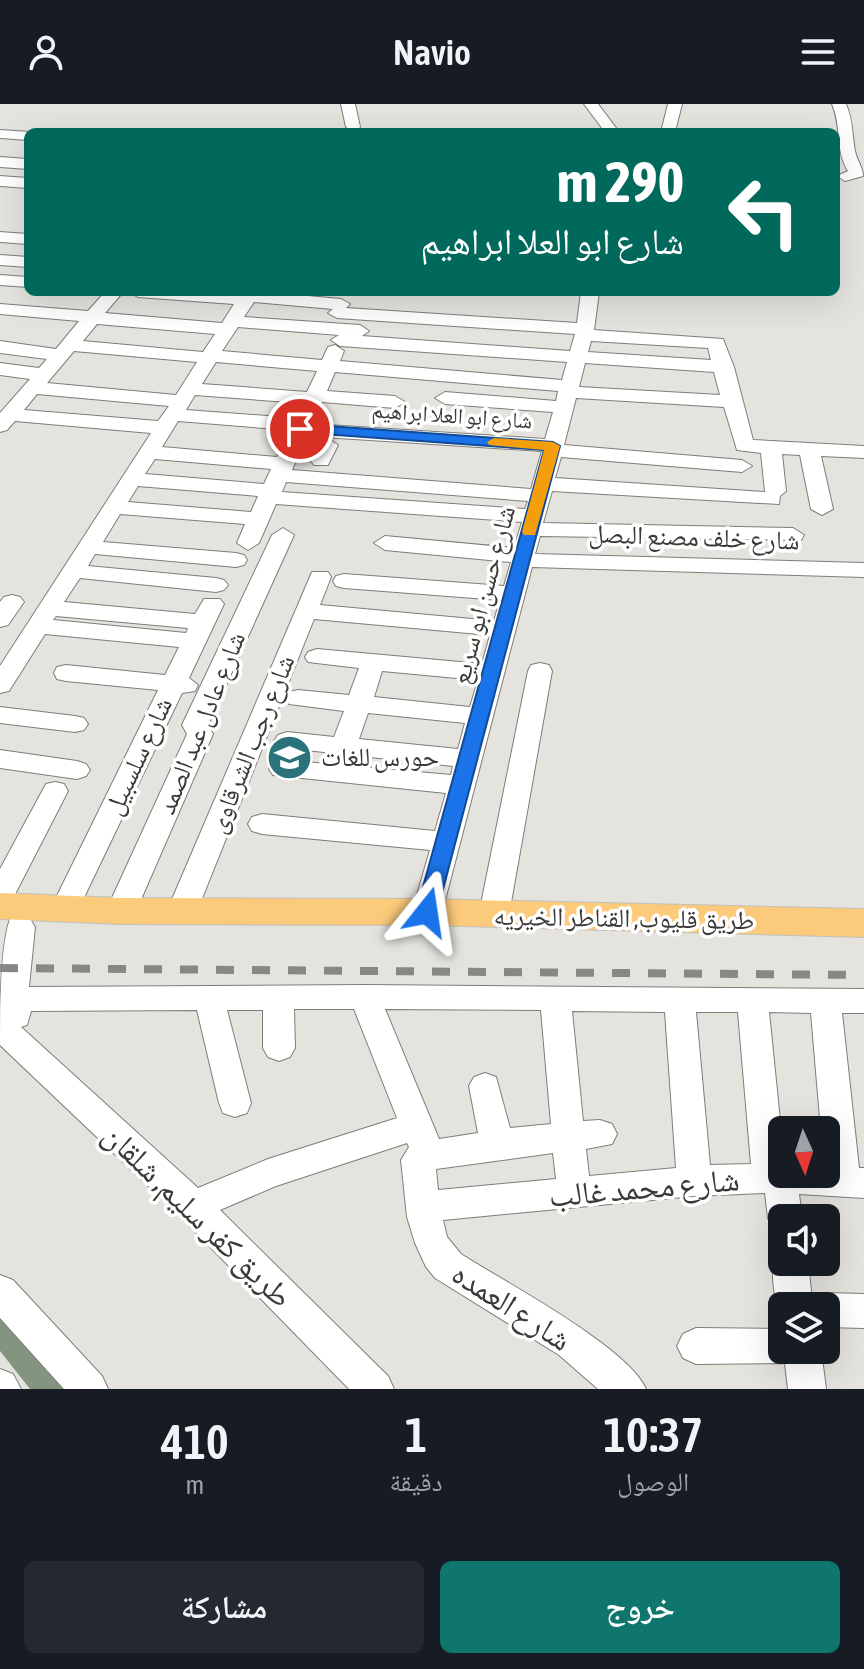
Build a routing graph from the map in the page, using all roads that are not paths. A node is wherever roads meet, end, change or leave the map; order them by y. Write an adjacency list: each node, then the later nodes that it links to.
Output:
1 (348, 104): 5 (street)
2 (591, 104): 6 (street)
3 (675, 104): 7 (street)
4 (839, 104): 12 (street)
5 (353, 127)
6 (609, 128)
7 (669, 128)
8 (0, 133): 9 (street)
9 (24, 134)
10 (0, 162): 11 (street)
11 (24, 164)
12 (848, 173): 15 (street)
13 (0, 181): 14 (street)
14 (24, 183)
15 (864, 191)
16 (0, 237): 17 (street)
17 (24, 239)
18 (0, 260): 19 (street)
19 (24, 262)
20 (0, 280): 21 (street)
21 (24, 282)
22 (111, 296): 29 (street)
23 (248, 296): 25 (street); 31 (street)
24 (589, 296): 36 (street, شارع حسن ابو سريع)
25 (322, 297): 30 (street)
26 (0, 309): 29 (street)
27 (0, 322): 29 (street)
28 (378, 332): 30 (street)
29 (81, 333): 31 (street); 31 (street); 32 (street); 39 (street)
30 (338, 333): 31 (street); 31 (street); 36 (street); 36 (street); 36 (street); 37 (street)
31 (220, 341): 43 (street)
32 (0, 347)
33 (0, 369): 39 (street)
34 (726, 374): 36 (street); 36 (street); 41 (street)
35 (0, 392): 39 (street)
36 (567, 393): 38 (street); 41 (street); 42 (street); 44 (street); 45 (street, شارع ابو العلا ابراهيم); 50 (street); 53 (street, شارع حسن ابو سريع)
37 (314, 397): 40 (street); 43 (street); 45 (street)
38 (445, 398)
39 (22, 402): 43 (street); 43 (street)
40 (395, 402)
41 (733, 402): 46 (street)
42 (511, 418)
43 (170, 420): 45 (street, شارع ابو العلا ابراهيم); 51 (street); 52 (street)
44 (405, 422)
45 (301, 427): 51 (street)
46 (771, 448): 47 (street); 53 (street)
47 (809, 450): 48 (street); 55 (street)
48 (864, 452)
49 (386, 466): 51 (street)
50 (742, 466)
51 (280, 473): 52 (street); 53 (street); 59 (street)
52 (132, 479): 54 (street)
53 (536, 506): 58 (street); 62 (street, شارع حسن ابو سريع)
54 (114, 507): 59 (street); 61 (street)
55 (822, 509)
56 (156, 527): 59 (street)
57 (283, 535): 78 (street, شارع عادل عبد الصمد)
58 (793, 535)
59 (248, 539): 61 (street)
60 (385, 543): 62 (street, شارع خلف مصنع البصل)
61 (89, 547): 64 (street)
62 (522, 558): 63 (street, شارع خلف مصنع البصل); 65 (street, شارع حسن ابو سريع)
63 (864, 570)
64 (74, 571): 67 (street); 68 (street)
65 (513, 594): 66 (street, شارع رجب الشرقاوى); 69 (street, شارع حسن ابو سريع)
66 (305, 611): 69 (street); 97 (street, شارع رجب الشرقاوى)
67 (206, 613): 68 (street); 76 (street, شارع سلسبيل)
68 (44, 617): 77 (street)
69 (503, 629): 75 (street, شارع حسن ابو سريع)
70 (317, 657): 71 (street)
71 (373, 662): 72 (street); 80 (street)
72 (425, 667): 75 (street); 81 (street)
73 (540, 671): 99 (street)
74 (66, 673): 76 (street)
75 (491, 673): 83 (street, شارع حسن ابو سريع)
76 (173, 683): 78 (street); 95 (street, شارع سلسبيل)
77 (0, 685)
78 (212, 687): 96 (street, شارع عادل عبد الصمد)
79 (298, 698): 80 (street)
80 (359, 704): 81 (street); 86 (street)
81 (413, 709): 83 (street)
82 (0, 715): 84 (street)
83 (480, 716): 90 (street, شارع حسن ابو سريع)
84 (75, 724)
85 (287, 741): 86 (street)
86 (344, 747): 90 (street)
87 (0, 759): 89 (street)
88 (282, 769): 90 (street)
89 (77, 770)
90 (464, 772): 93 (street, شارع حسن ابو سريع)
91 (55, 791): 94 (street)
92 (262, 824): 93 (street)
93 (446, 842): 98 (street, شارع حسن ابو سريع)
94 (0, 896)
95 (65, 908): 96 (main road, طريق قليوب, القناطر الخيريه); 100 (main road, طريق قليوب, القناطر الخيريه)
96 (121, 911): 97 (main road, طريق قليوب, القناطر الخيريه)
97 (182, 911): 98 (main road, طريق قليوب, القناطر الخيريه)
98 (427, 912): 99 (main road, طريق قليوب, القناطر الخيريه)
99 (494, 914): 101 (main road, طريق قليوب, القناطر الخيريه)
100 (7, 920): 102 (main road, طريق قليوب, القناطر الخيريه); 111 (street)
101 (864, 923)
102 (864, 938)
103 (278, 997): 104 (street); 105 (street); 112 (street)
104 (365, 997): 106 (street); 118 (street)
105 (209, 998): 111 (street); 114 (street)
106 (555, 998): 107 (street); 117 (street)
107 (680, 1000): 108 (street); 122 (street)
108 (752, 1000): 109 (street); 115 (street)
109 (825, 1001): 110 (street); 119 (street)
110 (864, 1001)
111 (11, 1023): 125 (street, طريق كفر سليم, شلقان)
112 (279, 1048)
113 (485, 1086): 120 (street)
114 (235, 1103)
115 (768, 1129)
116 (600, 1134): 117 (street)
117 (566, 1138): 120 (street); 124 (street)
118 (423, 1141): 120 (street); 125 (street); 126 (street, شارع العمده)
119 (852, 1142): 123 (street)
120 (497, 1145)
121 (768, 1178): 122 (street, شارع محمد غالب)
122 (694, 1181): 124 (street, شارع محمد غالب)
123 (854, 1182)
124 (574, 1193): 126 (street, شارع محمد غالب)
125 (193, 1206): 134 (street, طريق كفر سليم, شلقان)
126 (424, 1207): 135 (street, شارع العمده)
127 (0, 1292): 133 (street)
128 (840, 1310): 129 (street)
129 (864, 1311)
130 (696, 1346): 131 (street)
131 (768, 1347)
132 (804, 1364): 136 (street)
133 (89, 1389)
134 (375, 1389)
135 (627, 1389)
136 (807, 1389)

